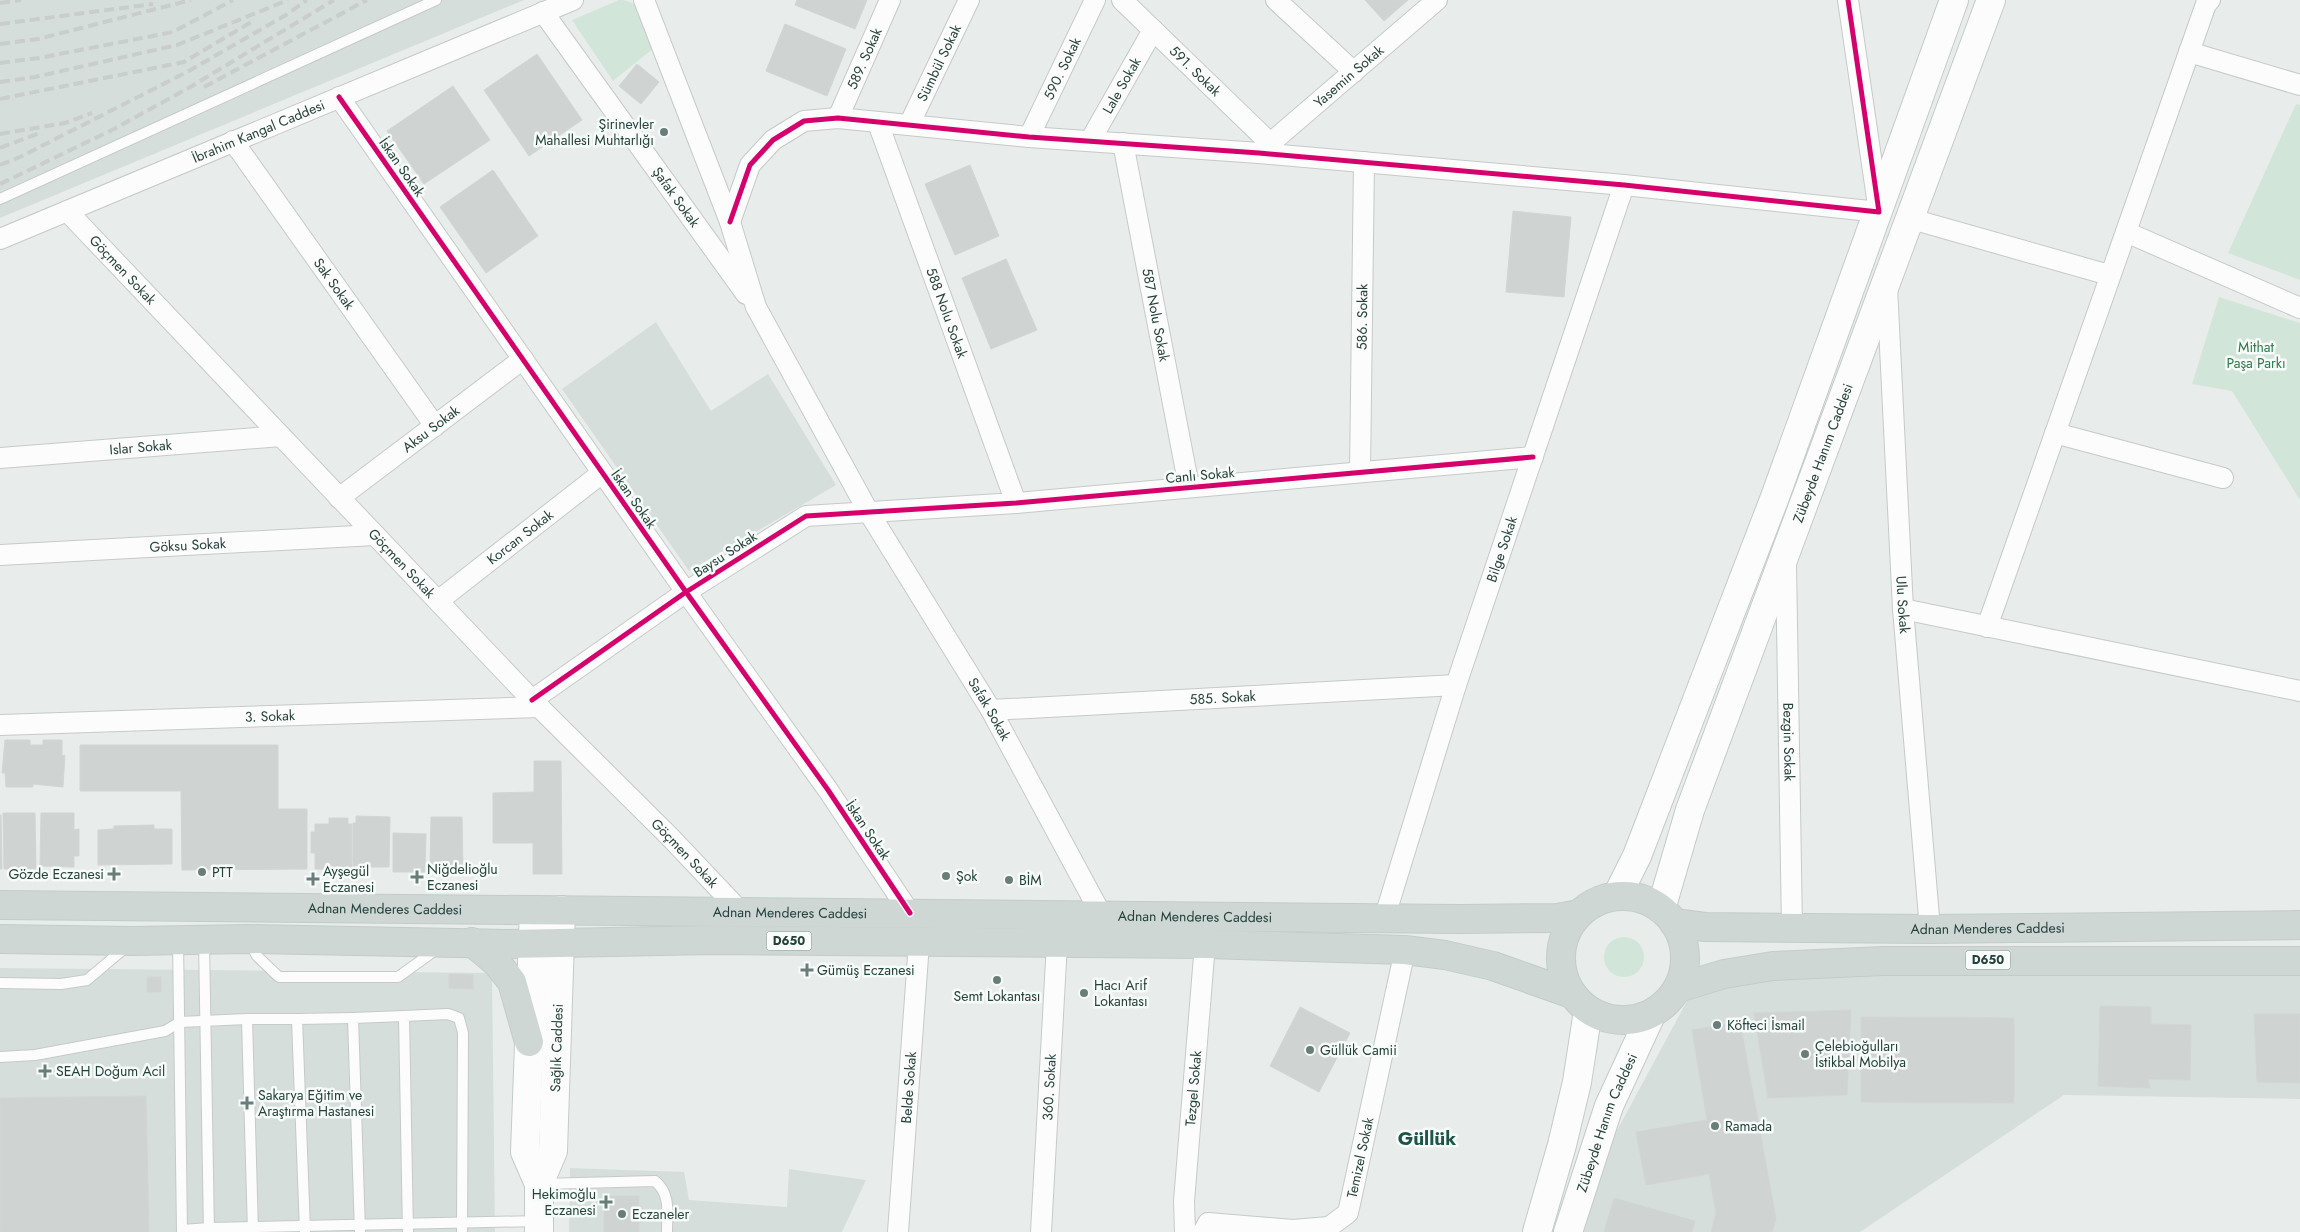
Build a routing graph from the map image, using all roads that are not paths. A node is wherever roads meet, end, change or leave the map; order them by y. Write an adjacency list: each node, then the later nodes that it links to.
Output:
1 (436, 0): 30 (lane)
2 (573, 0): 14 (street, İbrahim Kangal Caddesi)
3 (644, 0): 34 (street, Şafak Sokak)
4 (890, 0): 20 (street, 589. Sokak)
5 (969, 0): 22 (street, Sümbül Sokak)
6 (1095, 0): 23 (street, 590. Sokak)
7 (1122, 0): 15 (street, 591. Sokak)
8 (1276, 0): 17 (street)
9 (1437, 0): 17 (street, Yasemin Sokak)
10 (1848, 0): 32 (street)
11 (1954, 0): 32 (main road)
12 (1991, 0): 33 (main road, Zübeyde Hanım Caddesi)
13 (2210, 0): 16 (street)
14 (543, 12): 19 (street, İbrahim Kangal Caddesi); 39 (street, Şafak Sokak)
15 (1153, 30): 24 (street, Lale Sokak); 27 (street, 591. Sokak)
16 (2189, 52): 18 (street); 35 (street)
17 (1354, 72): 27 (street, Yasemin Sokak)
18 (2300, 85)
19 (339, 97): 25 (street, İbrahim Kangal Caddesi); 41 (street, İskan Sokak)
20 (838, 118): 21 (street); 34 (street)
21 (878, 123): 22 (street); 52 (street, 588 Nolu Sokak)
22 (909, 126): 23 (street)
23 (1029, 137): 24 (street)
24 (1090, 141): 26 (street)
25 (233, 142): 31 (street, İbrahim Kangal Caddesi); 42 (street, Sak Sokak)
26 (1123, 143): 27 (street); 50 (street, 587 Nolu Sokak)
27 (1265, 148): 28 (street)
28 (1364, 162): 29 (street); 47 (street, 586. Sokak)
29 (1624, 185): 32 (street); 45 (street, Bilge Sokak)
30 (0, 199)
31 (66, 211): 36 (street, İbrahim Kangal Caddesi); 44 (street, Göçmen Sokak)
32 (1879, 212): 66 (main road)
33 (1908, 218): 37 (street); 38 (main road, Zübeyde Hanım Caddesi)
34 (730, 222): 39 (street, Şafak Sokak)
35 (2126, 232): 37 (street); 40 (street)
36 (0, 239)
37 (2109, 275): 43 (street)
38 (1887, 278): 55 (main road, Zübeyde Hanım Caddesi); 59 (street, Ulu Sokak)
39 (756, 307): 53 (street, Şafak Sokak)
40 (2300, 308)
41 (522, 359): 42 (street, Aksu Sokak); 48 (street, İskan Sokak)
42 (434, 426): 51 (street, Aksu Sokak)
43 (2055, 433): 49 (street); 60 (street)
44 (281, 436): 46 (street, Islar Sokak); 51 (street, Göçmen Sokak)
45 (1533, 457): 47 (street, Canlı Sokak); 61 (street, Bilge Sokak)
46 (0, 458)
47 (1360, 472): 50 (street, Canlı Sokak)
48 (602, 473): 57 (street, İskan Sokak); 58 (street, Korcan Sokak)
49 (2223, 478)
50 (1189, 487): 52 (street, Canlı Sokak)
51 (339, 498): 54 (street, Göçmen Sokak)
52 (1016, 503): 53 (street, Canlı Sokak)
53 (868, 511): 57 (street, Baysu Sokak); 64 (street, Safak Sokak)
54 (376, 536): 56 (street, Göksu Sokak); 58 (street, Göçmen Sokak)
55 (1786, 554): 75 (main road, Zübeyde Hanım Caddesi); 77 (street, Bezgin Sokak)
56 (0, 555)
57 (686, 592): 63 (street, Baysu Sokak); 71 (street, İskan Sokak)
58 (438, 601): 63 (street, Göçmen Sokak)
59 (1903, 609): 60 (street); 78 (street, Ulu Sokak)
60 (1987, 627): 62 (street)
61 (1456, 685): 64 (street, 585. Sokak); 74 (street, Bilge Sokak)
62 (2300, 691)
63 (536, 704): 65 (street, 3. Sokak); 70 (street, Göçmen Sokak)
64 (991, 710): 72 (street, Safak Sokak)
65 (0, 725)
66 (1617, 896): 73 (main road); 75 (main road)
67 (0, 905): 68 (main road, Adnan Menderes Caddesi)
68 (534, 910): 69 (main road, Adnan Menderes Caddesi); 84 (main road, Sağlık Caddesi)
69 (561, 910): 70 (main road, Adnan Menderes Caddesi); 87 (main road, Sağlık Caddesi)
70 (741, 912): 71 (main road, Adnan Menderes Caddesi)
71 (910, 913): 72 (main road, Adnan Menderes Caddesi)
72 (1101, 914): 74 (main road, Adnan Menderes Caddesi)
73 (1579, 914): 74 (main road, Adnan Menderes Caddesi); 95 (main road)
74 (1385, 916)
75 (1668, 916): 77 (main road, Adnan Menderes Caddesi); 94 (main road)
76 (2300, 925): 78 (main road, Adnan Menderes Caddesi)
77 (1792, 928): 78 (main road, Adnan Menderes Caddesi)
78 (1930, 929)
79 (0, 939): 82 (main road, Adnan Menderes Caddesi / D650)
80 (248, 939): 81 (main road, Adnan Menderes Caddesi / D650); 89 (main road, Adnan Menderes Caddesi / D650); 89 (lane)
81 (191, 940): 82 (main road, Adnan Menderes Caddesi / D650); 102 (lane); 103 (lane)
82 (132, 941): 93 (lane)
83 (472, 942): 84 (main road, Adnan Menderes Caddesi / D650); 89 (main road, Adnan Menderes Caddesi / D650); 104 (main road)
84 (534, 942): 87 (main road, Adnan Menderes Caddesi / D650); 104 (main road, Sağlık Caddesi)
85 (629, 942): 86 (main road, Adnan Menderes Caddesi / D650); 87 (main road, Adnan Menderes Caddesi / D650); 96 (main road)
86 (919, 942): 88 (main road, Adnan Menderes Caddesi / D650); 116 (street, Belde Sokak)
87 (561, 943): 96 (main road, Sağlık Caddesi)
88 (1057, 943): 90 (main road, Adnan Menderes Caddesi / D650); 117 (street, 360. Sokak)
89 (444, 944)
90 (1205, 944): 91 (main road, Adnan Menderes Caddesi / D650); 118 (street, Tezgel Sokak)
91 (1405, 950): 95 (main road, Adnan Menderes Caddesi / D650); 119 (street, Temizel Sokak)
92 (2300, 961): 94 (main road, D650)
93 (0, 983)
94 (1678, 988): 97 (main road)
95 (1580, 1003): 97 (main road); 120 (main road)
96 (559, 1009): 106 (main road, Sağlık Caddesi)
97 (1651, 1015): 121 (main road, Zübeyde Hanım Caddesi)
98 (404, 1016): 99 (lane); 107 (lane); 110 (lane)
99 (353, 1018): 101 (lane); 109 (lane)
100 (247, 1019): 101 (lane); 102 (lane); 111 (lane)
101 (297, 1019): 112 (lane)
102 (204, 1020): 103 (lane); 113 (lane)
103 (180, 1022): 105 (lane); 114 (lane)
104 (529, 1042): 106 (main road, Sağlık Caddesi)
105 (0, 1057)
106 (539, 1184): 108 (main road, Sağlık Caddesi); 115 (lane)
107 (462, 1227): 108 (lane); 110 (lane)
108 (539, 1227)
109 (360, 1228): 110 (lane); 112 (lane)
110 (408, 1228)
111 (253, 1229): 112 (lane); 113 (lane)
112 (305, 1229)
113 (209, 1230): 114 (lane)
114 (182, 1231)
115 (667, 1232)
116 (898, 1232)
117 (1041, 1232)
118 (1185, 1232)
119 (1203, 1232)
120 (1537, 1232)
121 (1568, 1232)

